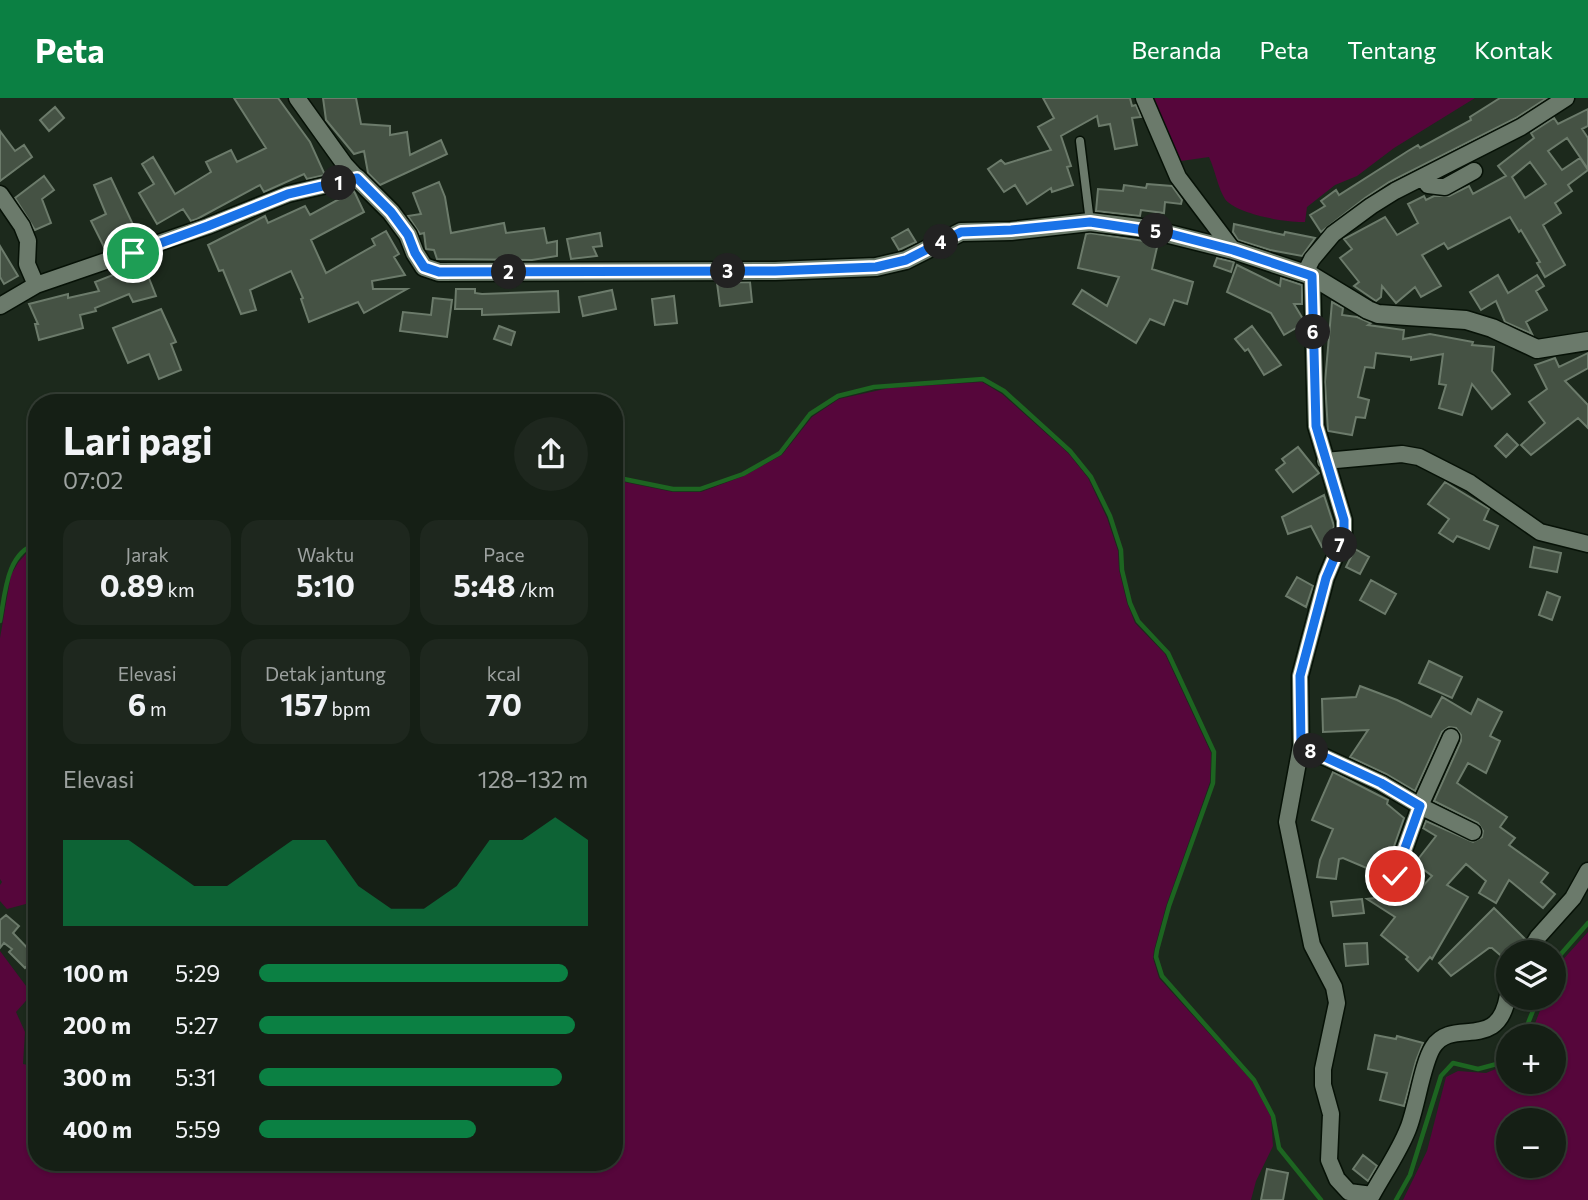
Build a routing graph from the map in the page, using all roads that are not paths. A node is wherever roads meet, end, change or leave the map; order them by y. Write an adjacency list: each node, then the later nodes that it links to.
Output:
1 (297, 98): 7 (street)
2 (1144, 98): 10 (street)
3 (1566, 98): 6 (street)
4 (1080, 141): 9 (lane)
5 (1474, 171): 6 (street)
6 (1423, 177): 11 (street)
7 (357, 178): 9 (street); 12 (street)
8 (0, 194): 12 (street)
9 (1090, 222): 10 (street)
10 (1233, 250): 11 (street)
11 (1308, 275): 14 (street); 15 (street)
12 (36, 285): 13 (street)
13 (0, 306)
14 (1588, 341)
15 (1325, 461): 16 (street); 18 (street)
16 (1588, 544)
17 (1451, 737): 19 (street)
18 (1301, 746): 19 (street); 26 (street)
19 (1420, 806): 20 (street); 22 (street)
20 (1473, 832)
21 (1588, 871): 23 (street)
22 (1395, 876)
23 (1581, 895): 24 (street)
24 (1536, 940)
25 (1504, 1010): 26 (street)
26 (1366, 1197)

